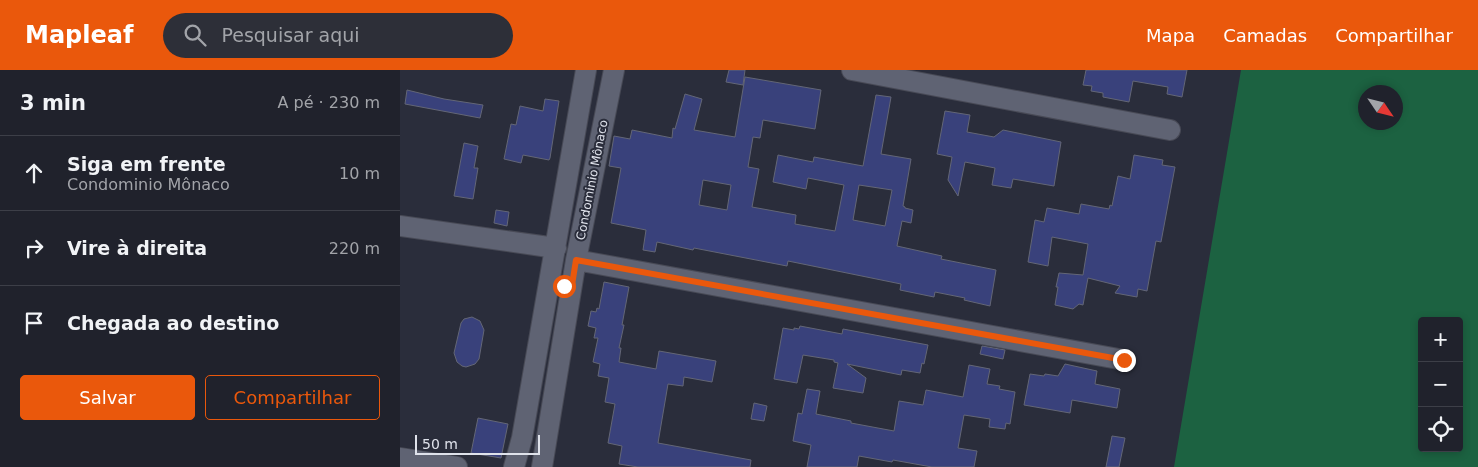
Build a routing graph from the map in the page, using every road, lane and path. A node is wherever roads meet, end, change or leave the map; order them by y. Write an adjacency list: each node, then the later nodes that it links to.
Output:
1 (586, 70): 5 (street, Condominio Mônaco)
2 (614, 70): 6 (street, Condominio Mônaco)
3 (852, 70): 4 (street)
4 (1170, 130)
5 (560, 215): 6 (street); 8 (street, Condominio Mônaco)
6 (583, 224): 9 (street, Condominio Mônaco)
7 (400, 226): 8 (street)
8 (556, 248): 10 (street, Condominio Mônaco)
9 (576, 260): 11 (street, Condominio Mônaco); 12 (street)
10 (550, 280): 11 (street); 13 (street, Condominio Mônaco)
11 (572, 285): 15 (street, Condominio Mônaco)
12 (1124, 360)
13 (522, 438): 15 (street); 17 (street, Condominio Mônaco)
14 (400, 458): 16 (street)
15 (544, 458)
16 (457, 467)
17 (514, 467)

